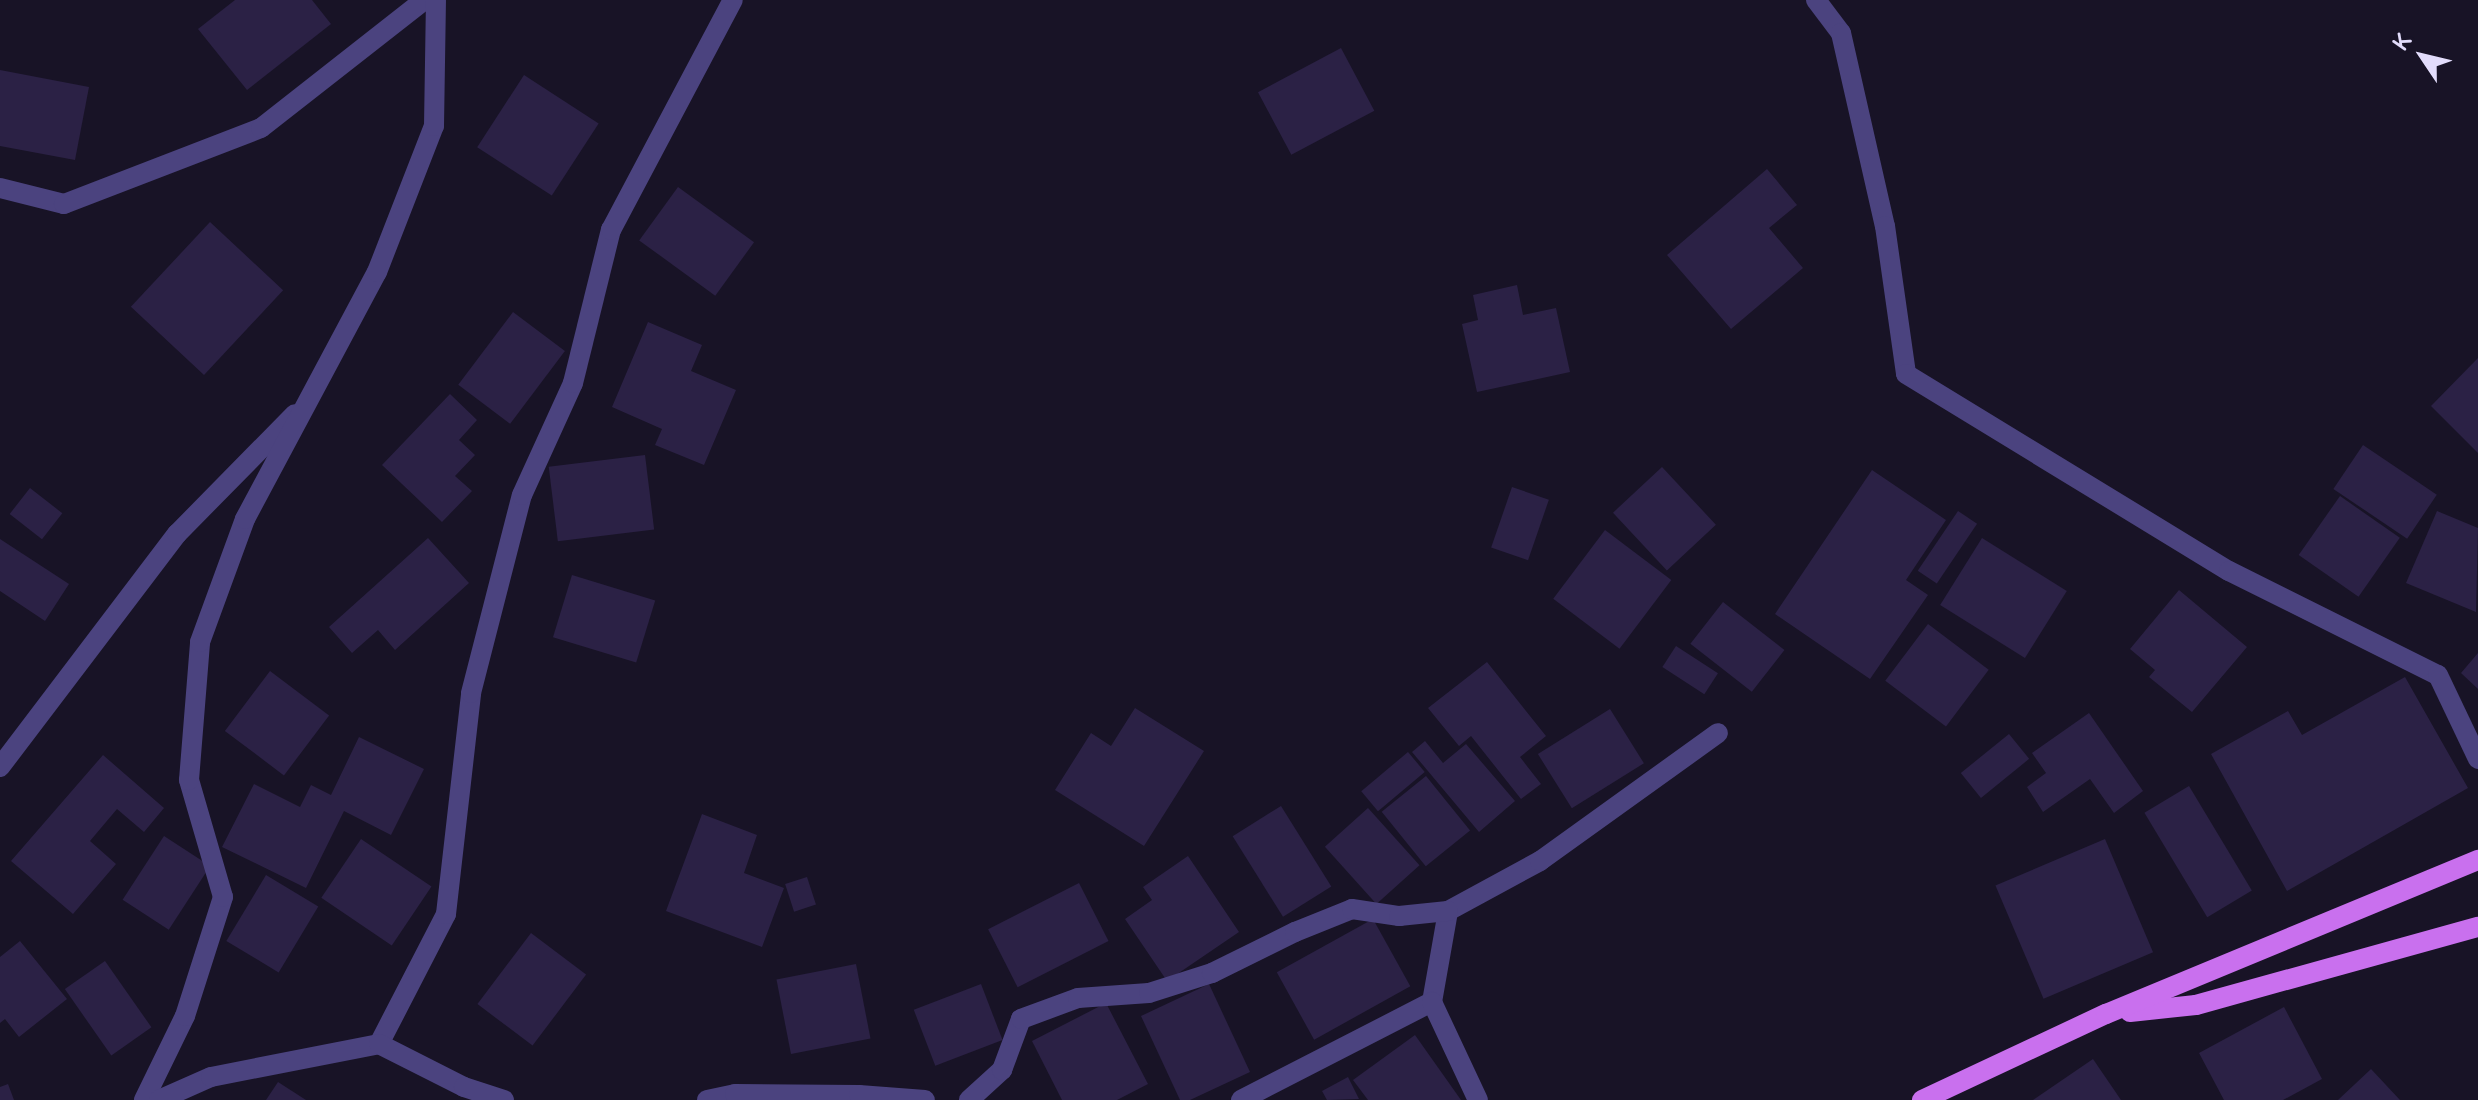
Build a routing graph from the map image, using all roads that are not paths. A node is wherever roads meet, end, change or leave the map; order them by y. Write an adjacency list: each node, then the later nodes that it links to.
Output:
1 (424, 0): 5 (street)
2 (436, 0): 6 (street)
3 (733, 0): 15 (street)
4 (1816, 0): 8 (street)
5 (0, 188)
6 (314, 394): 9 (street); 16 (street)
7 (1718, 733): 11 (street)
8 (2478, 759)
9 (0, 767)
10 (2478, 860): 14 (main road)
11 (1448, 911): 13 (street); 21 (street)
12 (2478, 927): 14 (main road)
13 (1432, 1002): 22 (street); 23 (street)
14 (2106, 1014): 24 (main road)
15 (379, 1044): 17 (street); 18 (street)
16 (144, 1100)
17 (159, 1100)
18 (504, 1100)
19 (707, 1100): 20 (street)
20 (925, 1100)
21 (969, 1100)
22 (1241, 1100)
23 (1478, 1100)
24 (1922, 1100)

